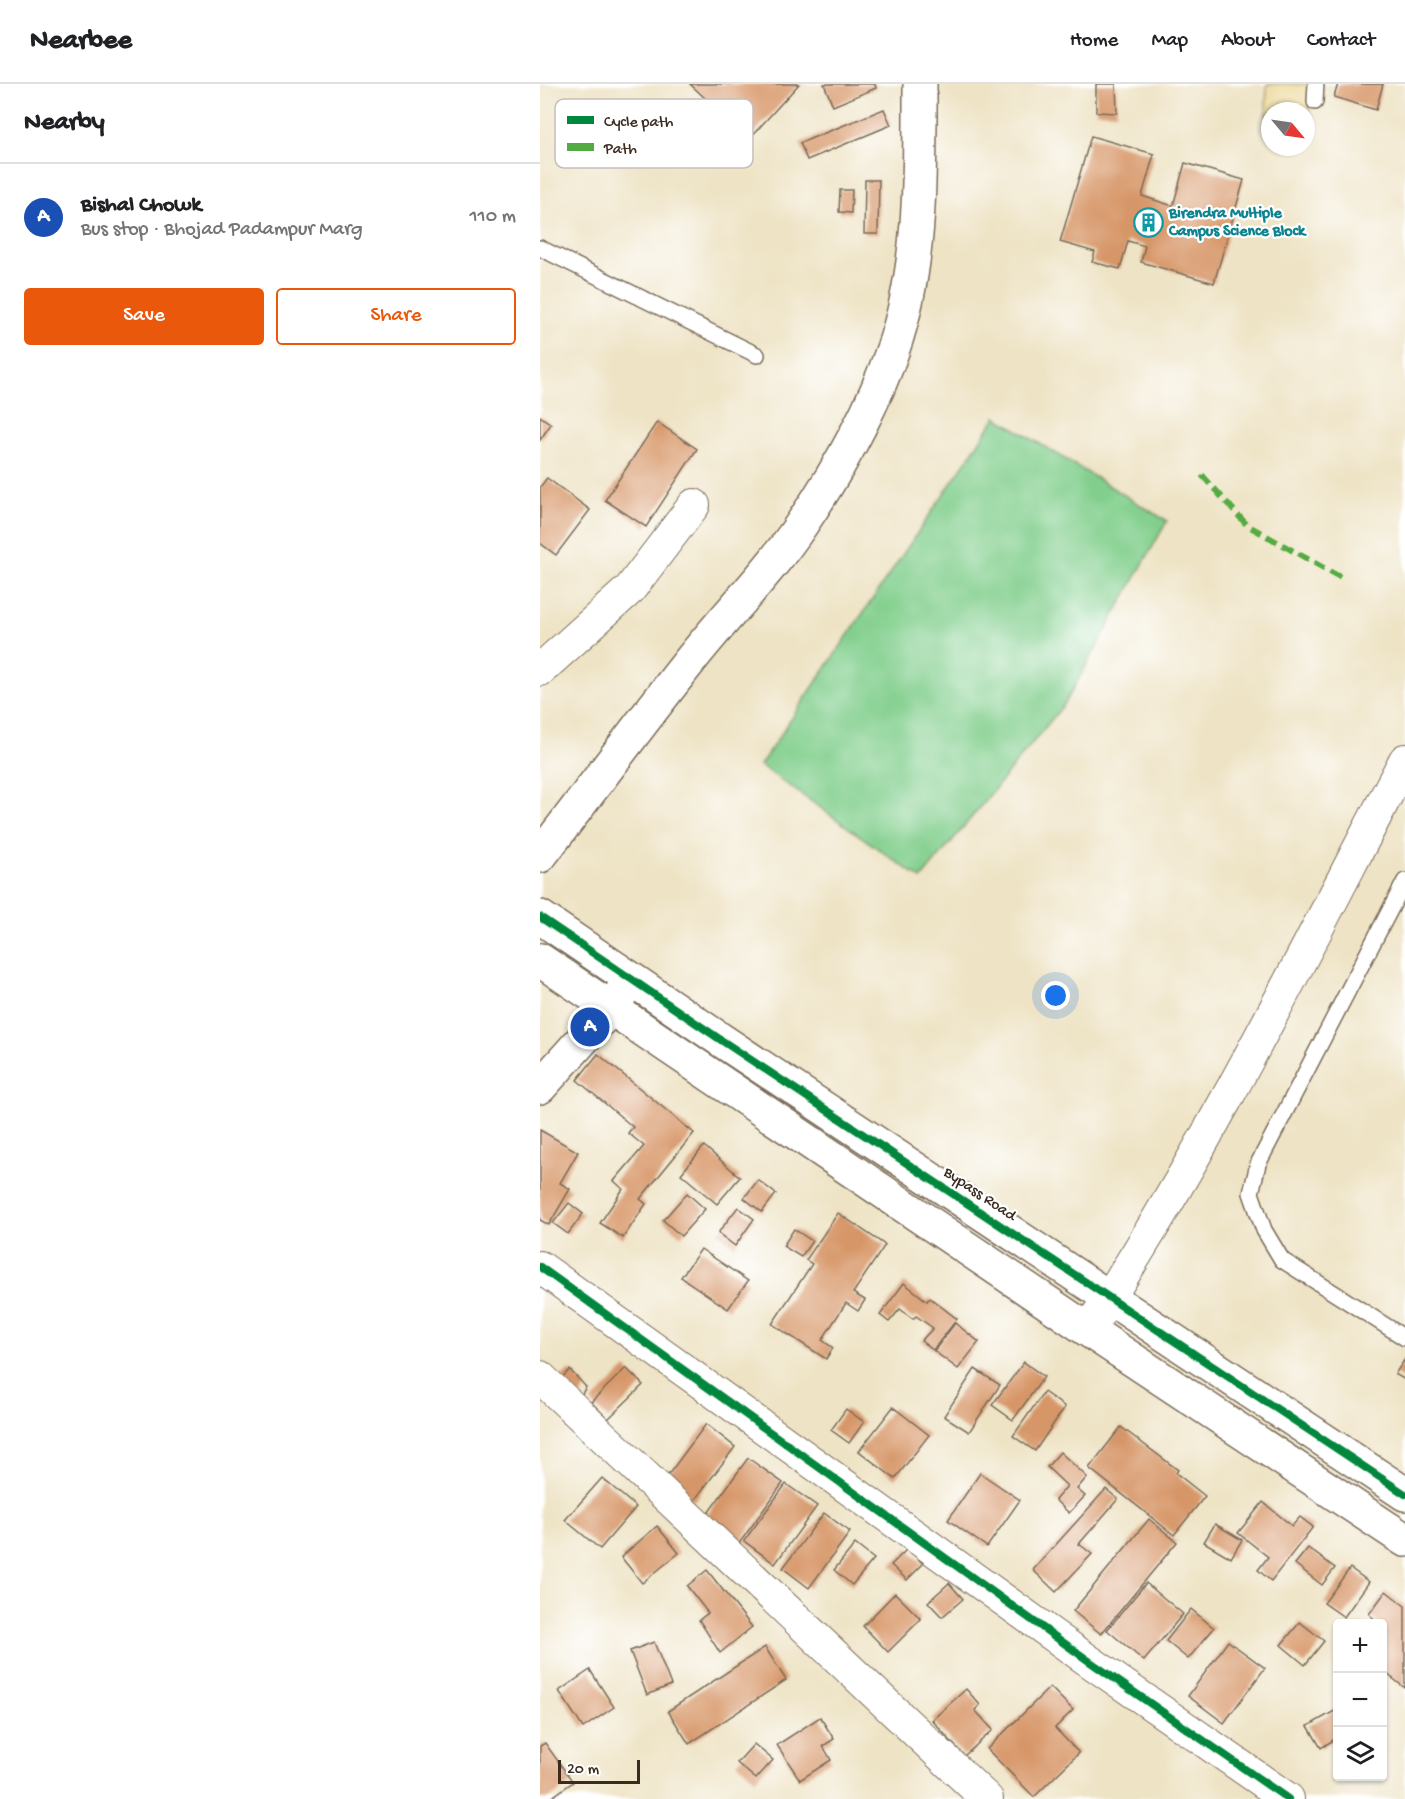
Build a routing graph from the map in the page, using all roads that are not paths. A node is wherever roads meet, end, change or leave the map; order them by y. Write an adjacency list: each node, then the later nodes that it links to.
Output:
1 (920, 84): 9 (main road)
2 (1316, 84): 3 (lane)
3 (1315, 102)
4 (540, 248): 5 (lane)
5 (757, 355)
6 (694, 505): 7 (street)
7 (540, 670)
8 (1405, 760): 17 (street)
9 (540, 856)
10 (1405, 881): 19 (lane)
11 (540, 917): 13 (main road, Bypass Road)
12 (540, 960): 14 (main road)
13 (631, 979): 14 (main road); 17 (main road, Bypass Road)
14 (611, 1008): 15 (main road); 18 (main road)
15 (540, 1087)
16 (540, 1267): 24 (street)
17 (1110, 1298): 18 (street); 21 (main road, Bypass Road)
18 (1088, 1330): 22 (main road)
19 (1405, 1338)
20 (540, 1377): 23 (street)
21 (1404, 1490)
22 (1405, 1540)
23 (972, 1794)
24 (1288, 1799)

